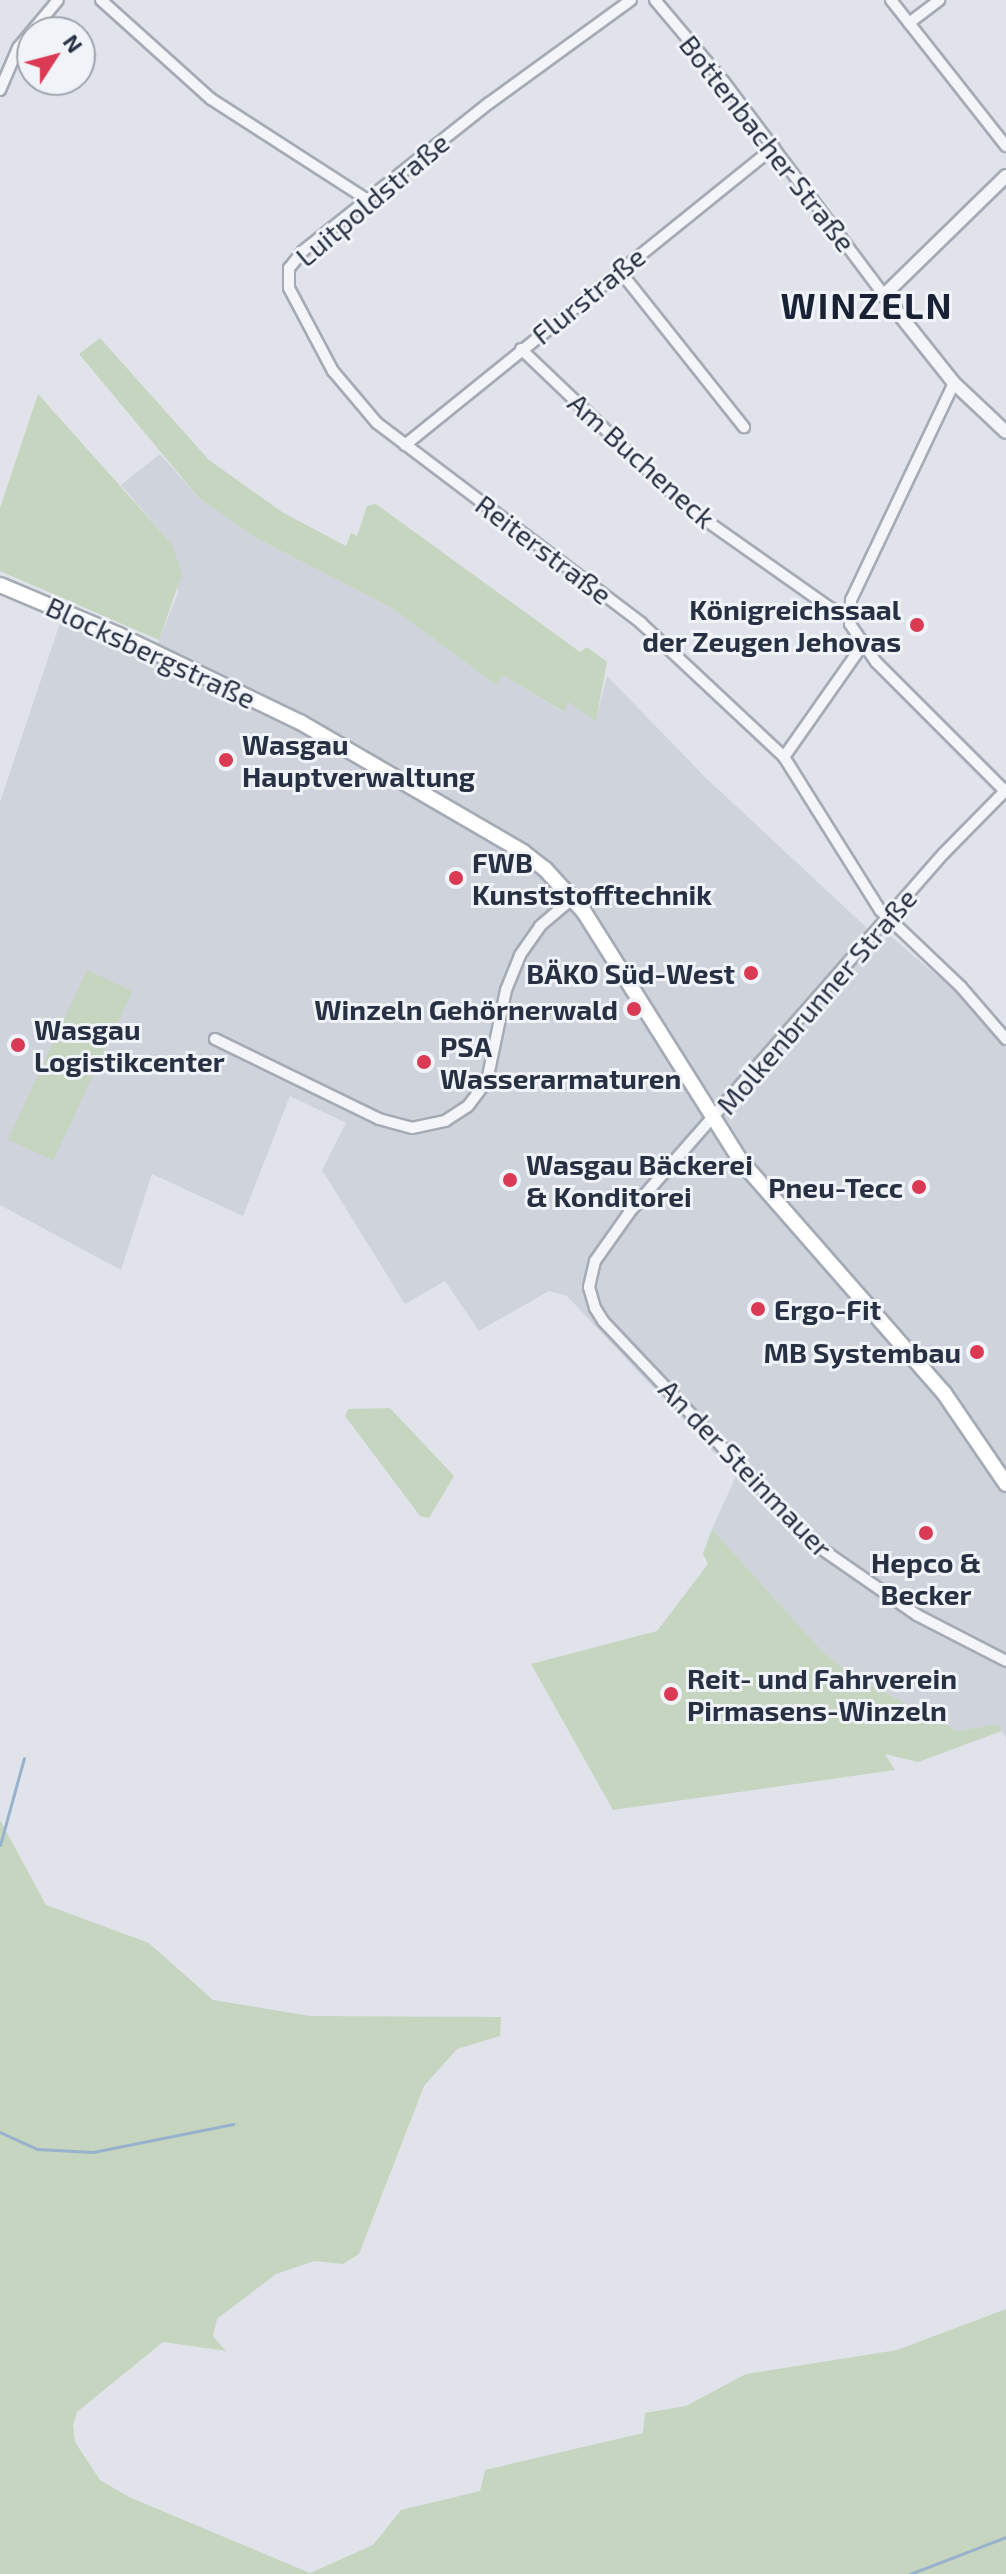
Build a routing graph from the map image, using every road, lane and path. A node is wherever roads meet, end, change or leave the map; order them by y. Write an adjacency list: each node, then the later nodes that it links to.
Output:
1 (58, 0): 8 (street)
2 (101, 0): 12 (street)
3 (631, 0): 12 (street, Luitpoldstraße)
4 (655, 0): 10 (street, Bottenbacher Straße)
5 (891, 0): 7 (street)
6 (939, 0): 7 (street)
7 (909, 23): 9 (street)
8 (0, 90)
9 (1006, 146)
10 (774, 147): 13 (street, Flurstraße); 14 (street, Bottenbacher Straße)
11 (1006, 176): 14 (street)
12 (366, 199): 19 (street, Luitpoldstraße)
13 (619, 270): 15 (street, Flurstraße); 17 (street)
14 (884, 295): 16 (street, Bottenbacher Straße)
15 (521, 349): 19 (street, Flurstraße); 21 (street, Am Bucheneck)
16 (954, 383): 18 (street, Bottenbacher Straße); 21 (street)
17 (744, 427)
18 (1006, 432)
19 (405, 445): 23 (street, Reiterstraße)
20 (0, 585): 25 (main road, Blocksbergstraße)
21 (849, 616): 22 (street)
22 (862, 646): 23 (street); 24 (street)
23 (784, 757): 26 (street, Reiterstraße)
24 (1005, 791): 26 (street, Molkenbrunner Straße)
25 (573, 898): 27 (street); 29 (main road, Blocksbergstraße)
26 (887, 919): 28 (street, Reiterstraße); 29 (street, Molkenbrunner Straße)
27 (215, 1039)
28 (1006, 1039)
29 (712, 1120): 30 (street, Molkenbrunner Straße); 31 (main road, Blocksbergstraße)
30 (591, 1297): 32 (street, An der Steinmauer)
31 (1006, 1484)
32 (1006, 1661)

